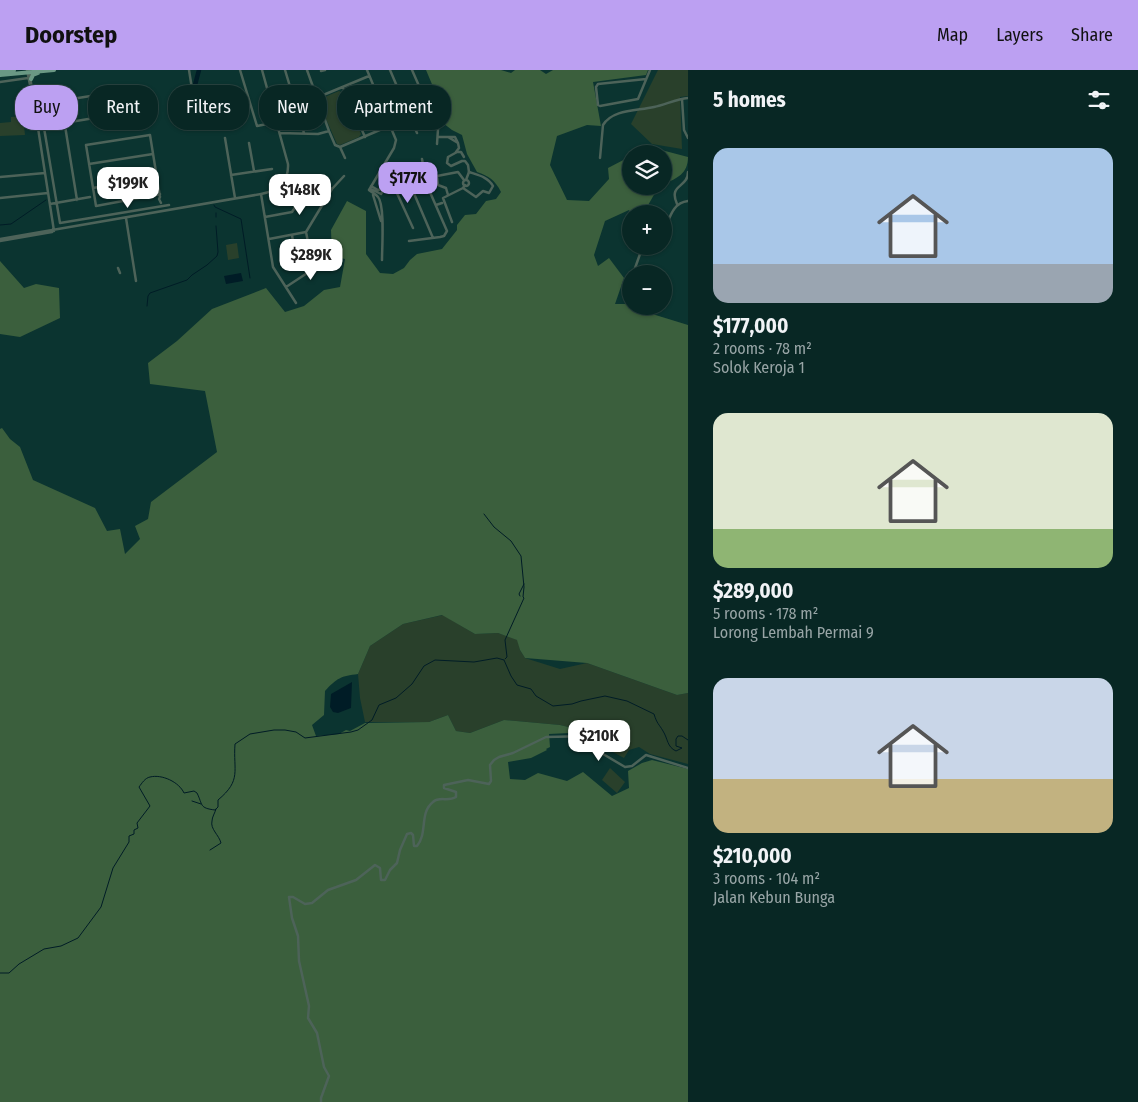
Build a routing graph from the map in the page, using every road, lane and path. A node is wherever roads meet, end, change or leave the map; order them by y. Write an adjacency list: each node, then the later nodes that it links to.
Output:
1 (14, 70): 15 (main road)
2 (54, 70): 13 (main road); 18 (main road)
3 (189, 70): 21 (street)
4 (240, 70): 31 (street)
5 (262, 70): 22 (street)
6 (286, 70): 42 (street)
7 (307, 70): 23 (street)
8 (325, 70): 14 (street)
9 (367, 70): 16 (street)
10 (390, 70): 26 (street)
11 (412, 70): 45 (street)
12 (650, 70): 17 (street)
13 (28, 71): 15 (main road); 18 (street)
14 (321, 71)
15 (0, 74)
16 (369, 76): 24 (street); 25 (street)
17 (646, 78): 17 (street)
18 (30, 79): 19 (street); 20 (street)
19 (0, 82)
20 (31, 85)
21 (191, 85)
22 (266, 85)
23 (312, 85)
24 (346, 85)
25 (373, 85)
26 (396, 85)
27 (78, 98): 30 (street)
28 (688, 98): 29 (street)
29 (682, 99): 47 (street); 53 (street)
30 (78, 121)
31 (259, 126)
32 (327, 126): 40 (street)
33 (38, 130): 60 (street)
34 (44, 130): 80 (street)
35 (65, 130): 78 (street)
36 (362, 130): 44 (street)
37 (380, 130): 44 (street)
38 (392, 130): 69 (street)
39 (416, 130): 43 (street)
40 (329, 131): 42 (street); 50 (street)
41 (280, 132): 42 (street); 72 (street)
42 (304, 133)
43 (417, 133)
44 (365, 137): 50 (street)
45 (438, 137): 49 (street); 58 (street, bridge)
46 (225, 138): 61 (street)
47 (688, 138)
48 (249, 143): 57 (street)
49 (437, 144)
50 (340, 148): 52 (street)
51 (153, 154): 55 (street); 55 (street); 62 (street)
52 (345, 158)
53 (600, 158)
54 (422, 159): 86 (street)
55 (89, 164): 68 (street)
56 (272, 169): 57 (street)
57 (254, 172): 61 (street)
58 (469, 172): 66 (street); 67 (street)
59 (688, 172): 85 (street)
60 (44, 173): 64 (street); 71 (street)
61 (231, 175): 77 (street)
62 (157, 176): 68 (street); 74 (street)
63 (344, 176): 70 (street)
64 (0, 177)
65 (390, 178): 69 (street); 92 (street); 96 (street)
66 (465, 180): 67 (street); 73 (street)
67 (464, 187): 73 (street)
68 (93, 188): 74 (street)
69 (370, 188): 102 (street)
70 (332, 189): 90 (street); 94 (street)
71 (48, 193): 75 (street); 82 (street)
72 (261, 194): 77 (street); 90 (street)
73 (448, 195): 91 (street)
74 (160, 196): 83 (street)
75 (0, 198)
76 (90, 198): 78 (street)
77 (234, 198): 87 (street)
78 (77, 200): 80 (street)
79 (688, 201): 85 (street)
80 (56, 203): 82 (street); 83 (street)
81 (442, 203): 86 (street)
82 (49, 204): 93 (street)
83 (162, 204): 84 (street); 87 (street)
84 (169, 204)
85 (677, 204): 88 (street)
86 (436, 206): 96 (street)
87 (163, 211): 89 (street)
88 (672, 214)
89 (126, 218): 93 (street); 106 (street)
90 (265, 218): 97 (street)
91 (452, 222)
92 (413, 228)
93 (54, 231): 98 (street)
94 (306, 232): 95 (street); 103 (street)
95 (292, 235): 97 (street); 100 (street)
96 (433, 238): 99 (street)
97 (269, 239): 107 (street)
98 (0, 240)
99 (409, 241)
100 (295, 255)
101 (327, 260): 103 (street)
102 (382, 260)
103 (316, 267): 107 (street)
104 (118, 268): 105 (street)
105 (120, 273)
106 (136, 281)
107 (286, 287): 108 (street)
108 (296, 303)
109 (590, 736): 110 (street); 110 (street); 112 (street)
110 (594, 744): 111 (street)
111 (688, 768)
112 (321, 1102)

